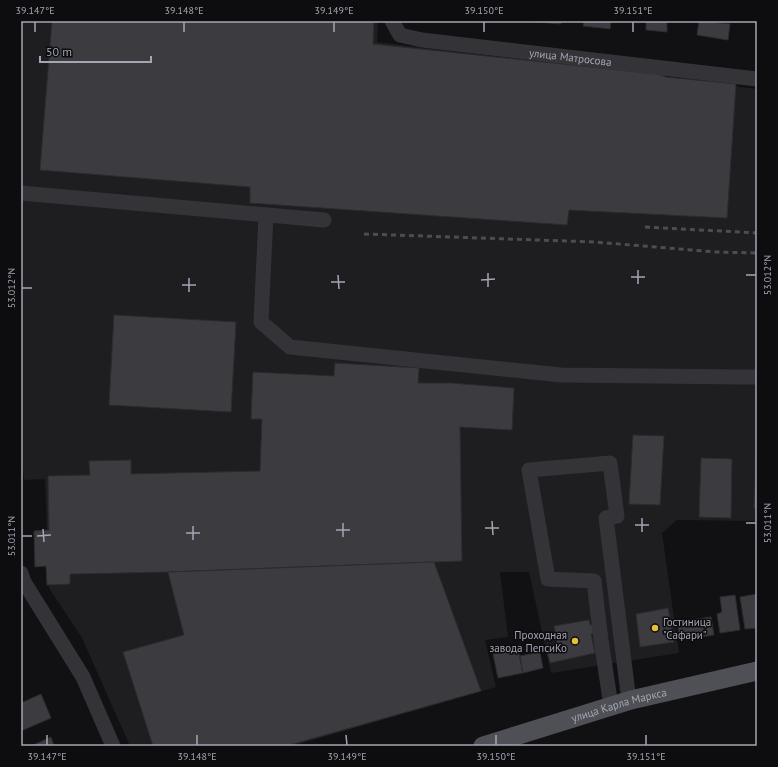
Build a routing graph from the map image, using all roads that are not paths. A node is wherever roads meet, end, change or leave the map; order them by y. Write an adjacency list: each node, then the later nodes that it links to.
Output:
1 (392, 21): 2 (street, улица Матросова)
2 (757, 79)
3 (21, 193): 4 (street)
4 (266, 215): 5 (street); 6 (street)
5 (324, 220)
6 (757, 376)
7 (21, 573): 10 (street)
8 (757, 671): 9 (main road, улица Карла Маркса)
9 (620, 703): 9 (street); 11 (main road, улица Карла Маркса)
10 (113, 746)
11 (483, 746)

